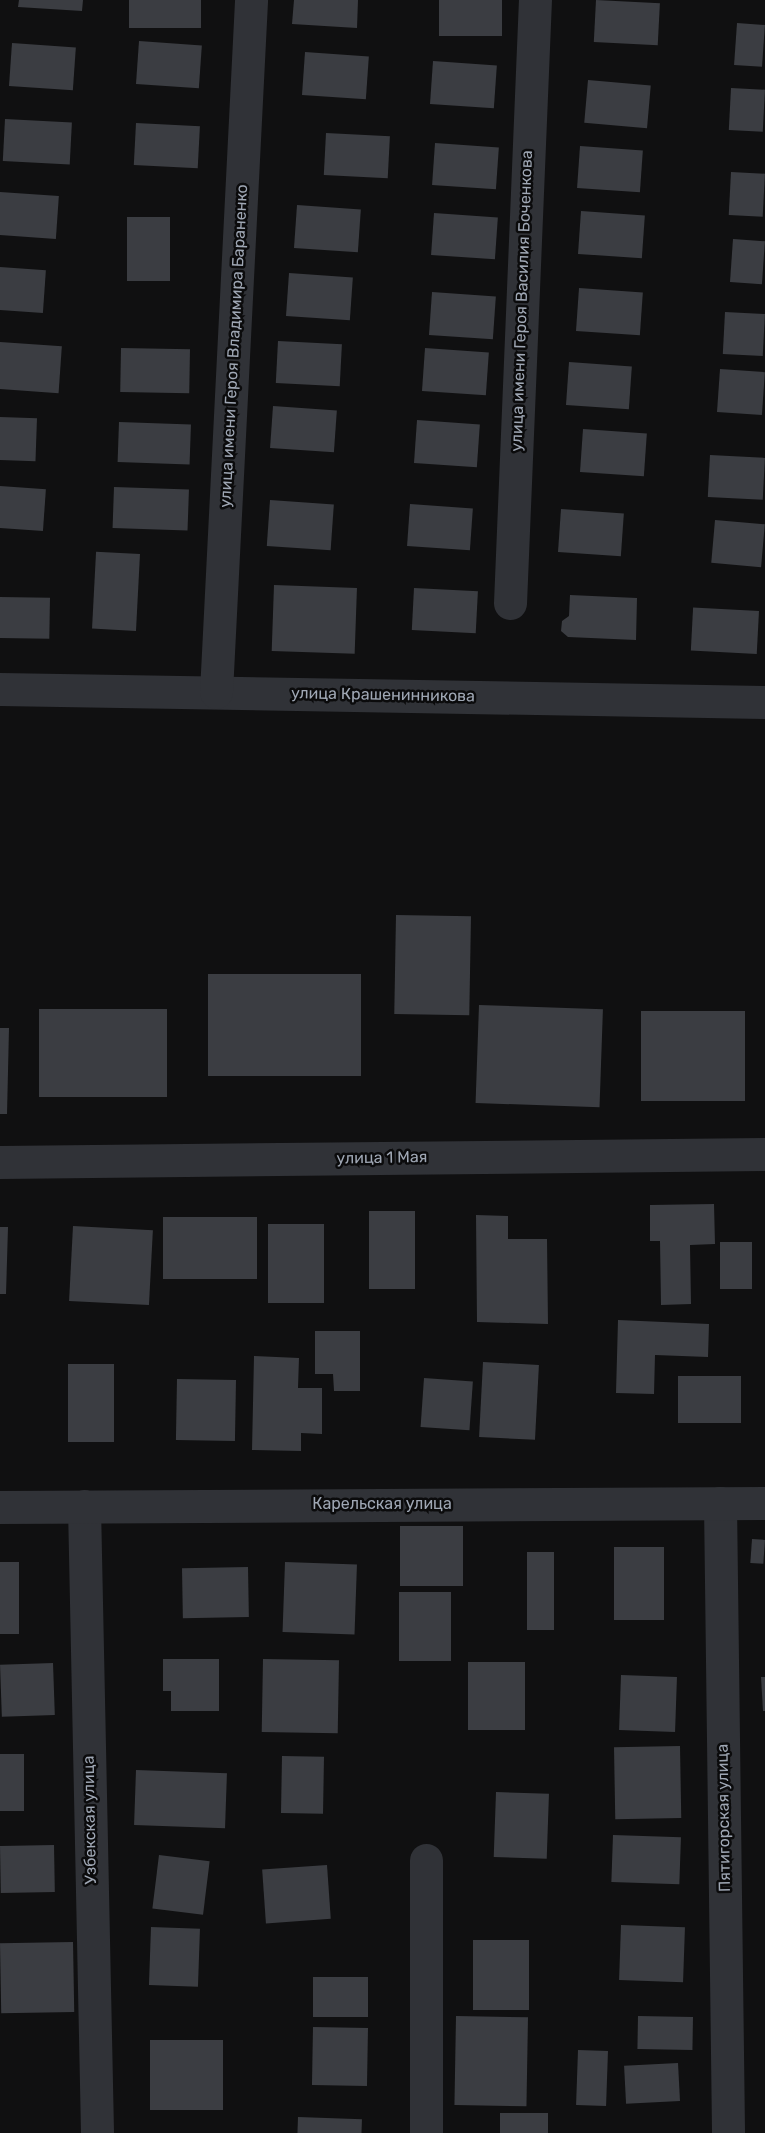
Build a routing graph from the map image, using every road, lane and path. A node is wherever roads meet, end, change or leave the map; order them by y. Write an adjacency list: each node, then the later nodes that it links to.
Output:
1 (251, 0): 5 (street, улица имени Героя Владимира Бараненко)
2 (535, 0): 3 (street, улица имени Героя Василия Боченкова)
3 (510, 603)
4 (0, 689): 5 (street, улица Крашенинникова)
5 (216, 692): 6 (street, улица Крашенинникова)
6 (765, 702)
7 (765, 1154): 8 (street, улица 1 Мая)
8 (0, 1162)
9 (720, 1503): 10 (street, Карельская улица); 11 (street, Карельская улица); 16 (street, Пятигорская улица)
10 (765, 1503)
11 (84, 1506): 12 (street, Карельская улица); 14 (street, Узбекская улица)
12 (0, 1507)
13 (426, 1860): 15 (street)
14 (97, 2133)
15 (426, 2133)
16 (728, 2133)

